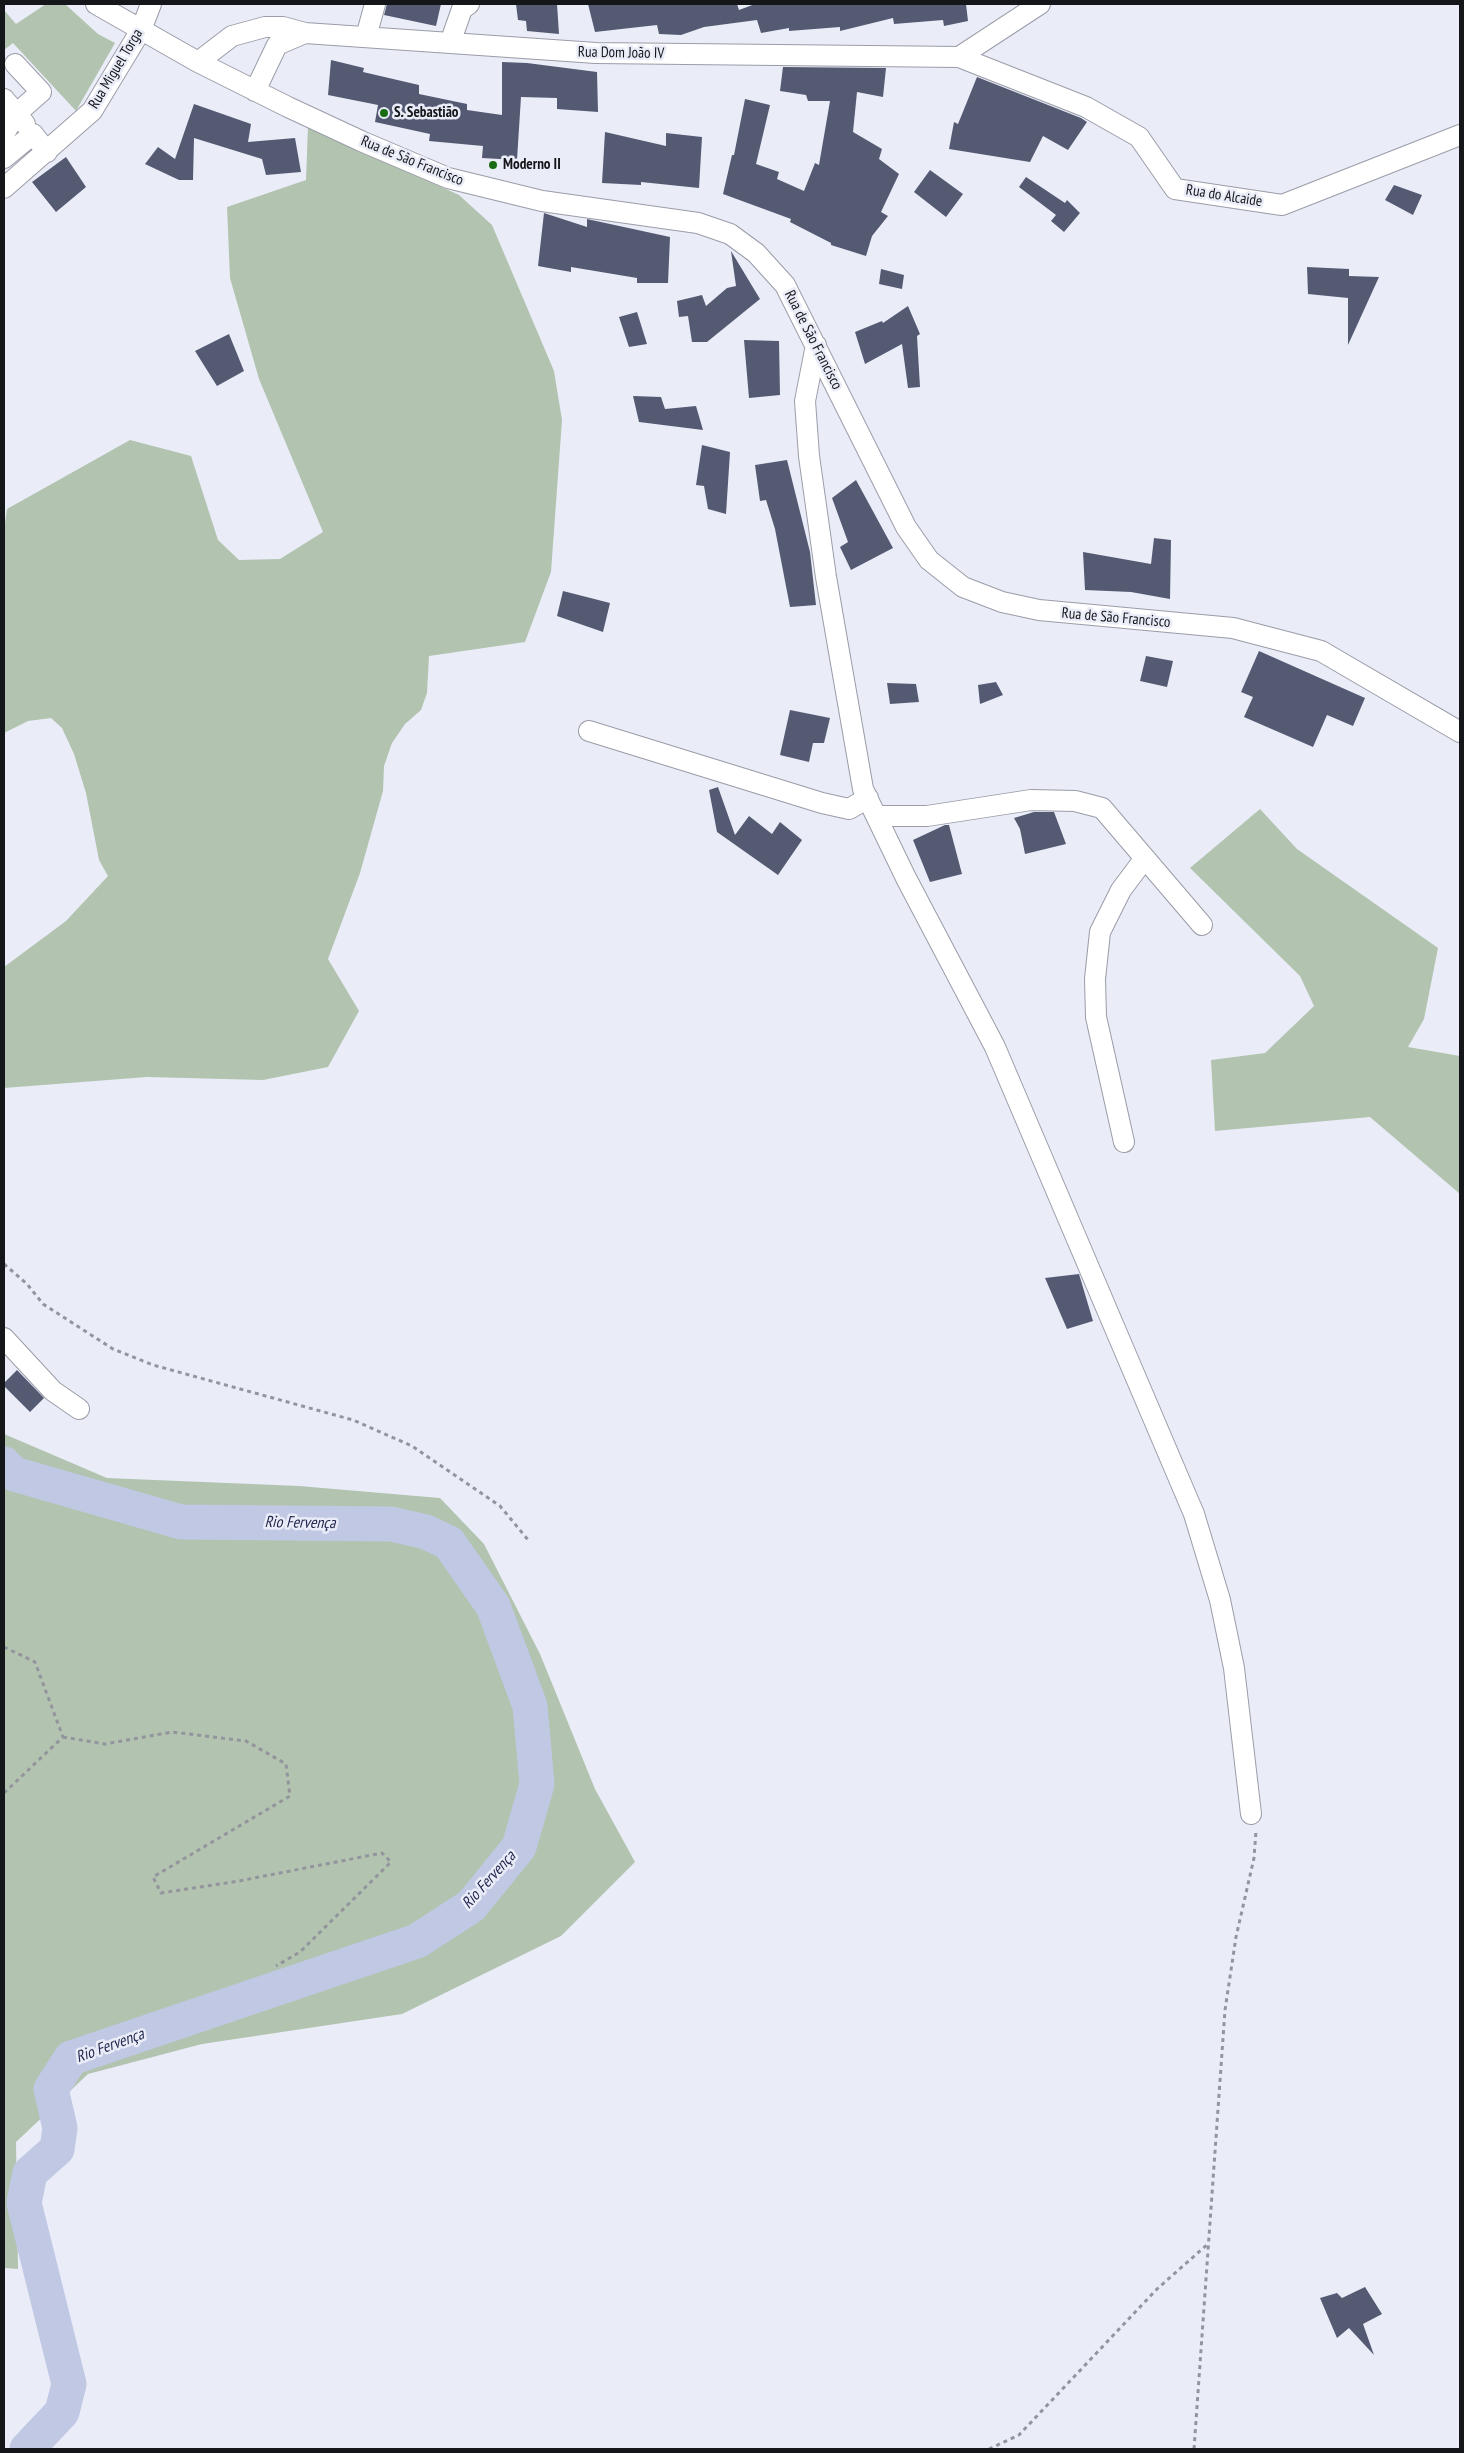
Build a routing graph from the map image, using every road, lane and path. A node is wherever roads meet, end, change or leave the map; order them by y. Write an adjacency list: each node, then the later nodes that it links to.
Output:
1 (96, 4): 7 (street, Rua de São Francisco)
2 (151, 4): 7 (street, Rua Miguel Torga)
3 (375, 4): 9 (street)
4 (469, 4): 10 (street)
5 (1040, 4): 11 (street)
6 (252, 29): 8 (street, Rua Dom João IV); 12 (street, Rua Dom João IV); 14 (street)
7 (141, 30): 12 (street, Rua de São Francisco); 20 (street, Rua Miguel Torga)
8 (305, 33): 9 (street, Rua Dom João IV); 14 (street)
9 (366, 37): 10 (street, Rua Dom João IV)
10 (450, 44): 11 (street, Rua Dom João IV)
11 (959, 56): 19 (street, Rua do Alcaide)
12 (198, 62): 15 (street, Rua de São Francisco)
13 (15, 64): 16 (street)
14 (267, 66): 15 (street)
15 (255, 91): 23 (street, Rua de São Francisco)
16 (10, 106): 17 (street); 18 (street)
17 (4, 134)
18 (33, 134): 20 (street); 21 (street)
19 (1460, 135)
20 (47, 152): 22 (street, Rua Miguel Torga)
21 (4, 158)
22 (4, 188)
23 (816, 345): 25 (street, Rua de São Francisco); 26 (street)
24 (589, 731): 26 (street)
25 (1460, 732)
26 (868, 798): 27 (street)
27 (877, 816): 28 (street); 38 (street)
28 (1145, 858): 29 (street); 30 (street)
29 (1202, 925)
30 (1124, 1142)
31 (4, 1264): 34 (path)
32 (4, 1338): 33 (street)
33 (78, 1408)
34 (529, 1541)
35 (4, 1646): 36 (path)
36 (64, 1736): 37 (path); 39 (path)
37 (4, 1793)
38 (1252, 1814): 40 (path)
39 (276, 1966)
40 (1210, 2243): 41 (path); 42 (path)
41 (989, 2449)
42 (1194, 2449)

